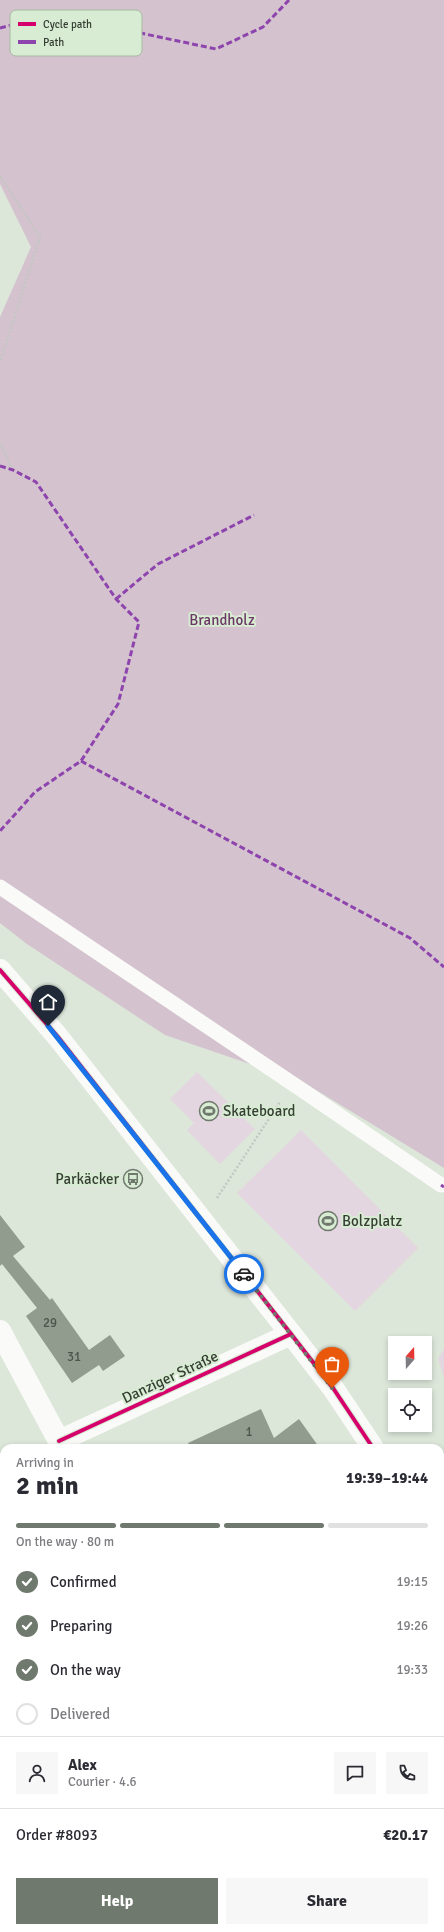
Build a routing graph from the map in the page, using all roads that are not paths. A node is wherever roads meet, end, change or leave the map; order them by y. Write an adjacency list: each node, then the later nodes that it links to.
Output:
1 (0, 887): 3 (lane)
2 (0, 970): 4 (main road)
3 (441, 1185)
4 (291, 1334): 7 (main road, Danziger Straße); 8 (main road)
5 (2, 1339): 6 (main road)
6 (59, 1444)
7 (62, 1444)
8 (370, 1444)

